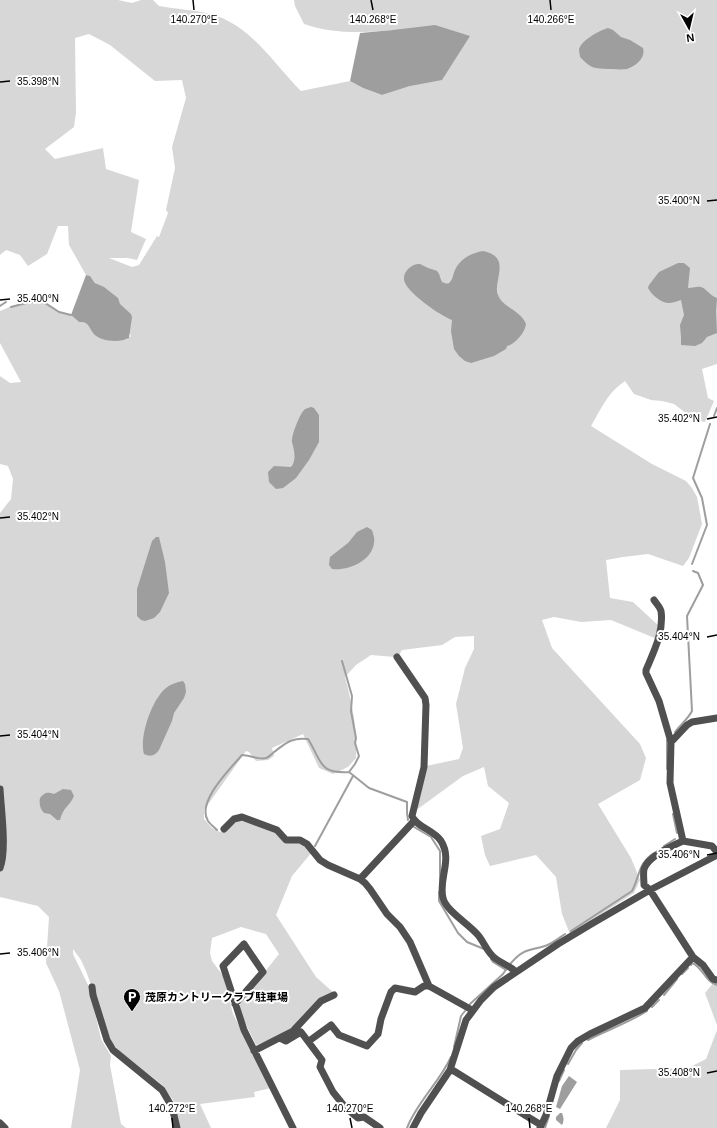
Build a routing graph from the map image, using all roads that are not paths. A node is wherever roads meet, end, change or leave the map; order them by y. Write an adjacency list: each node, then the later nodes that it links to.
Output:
1 (654, 600): 4 (street)
2 (397, 657): 6 (street)
3 (717, 718): 4 (street)
4 (671, 742): 8 (street)
5 (0, 789): 11 (street)
6 (414, 821): 12 (street); 15 (street)
7 (224, 829): 12 (street)
8 (683, 840): 9 (street); 13 (street)
9 (717, 852)
10 (717, 855): 13 (street)
11 (0, 868)
12 (360, 879): 17 (street)
13 (650, 890): 14 (street); 15 (street)
14 (693, 957): 16 (street); 27 (street)
15 (516, 972): 21 (street)
16 (717, 980)
17 (429, 986): 21 (street); 23 (street)
18 (92, 987): 29 (street)
19 (334, 995): 22 (street)
20 (235, 1004): 20 (street); 24 (street)
21 (472, 1010): 25 (street)
22 (280, 1038): 23 (street); 24 (street)
23 (309, 1041): 31 (street)
24 (254, 1051): 30 (street)
25 (450, 1070): 27 (street); 32 (street)
26 (0, 1123): 28 (street)
27 (541, 1127)
28 (5, 1128)
29 (177, 1128)
30 (293, 1128)
31 (380, 1128)
32 (412, 1128)

